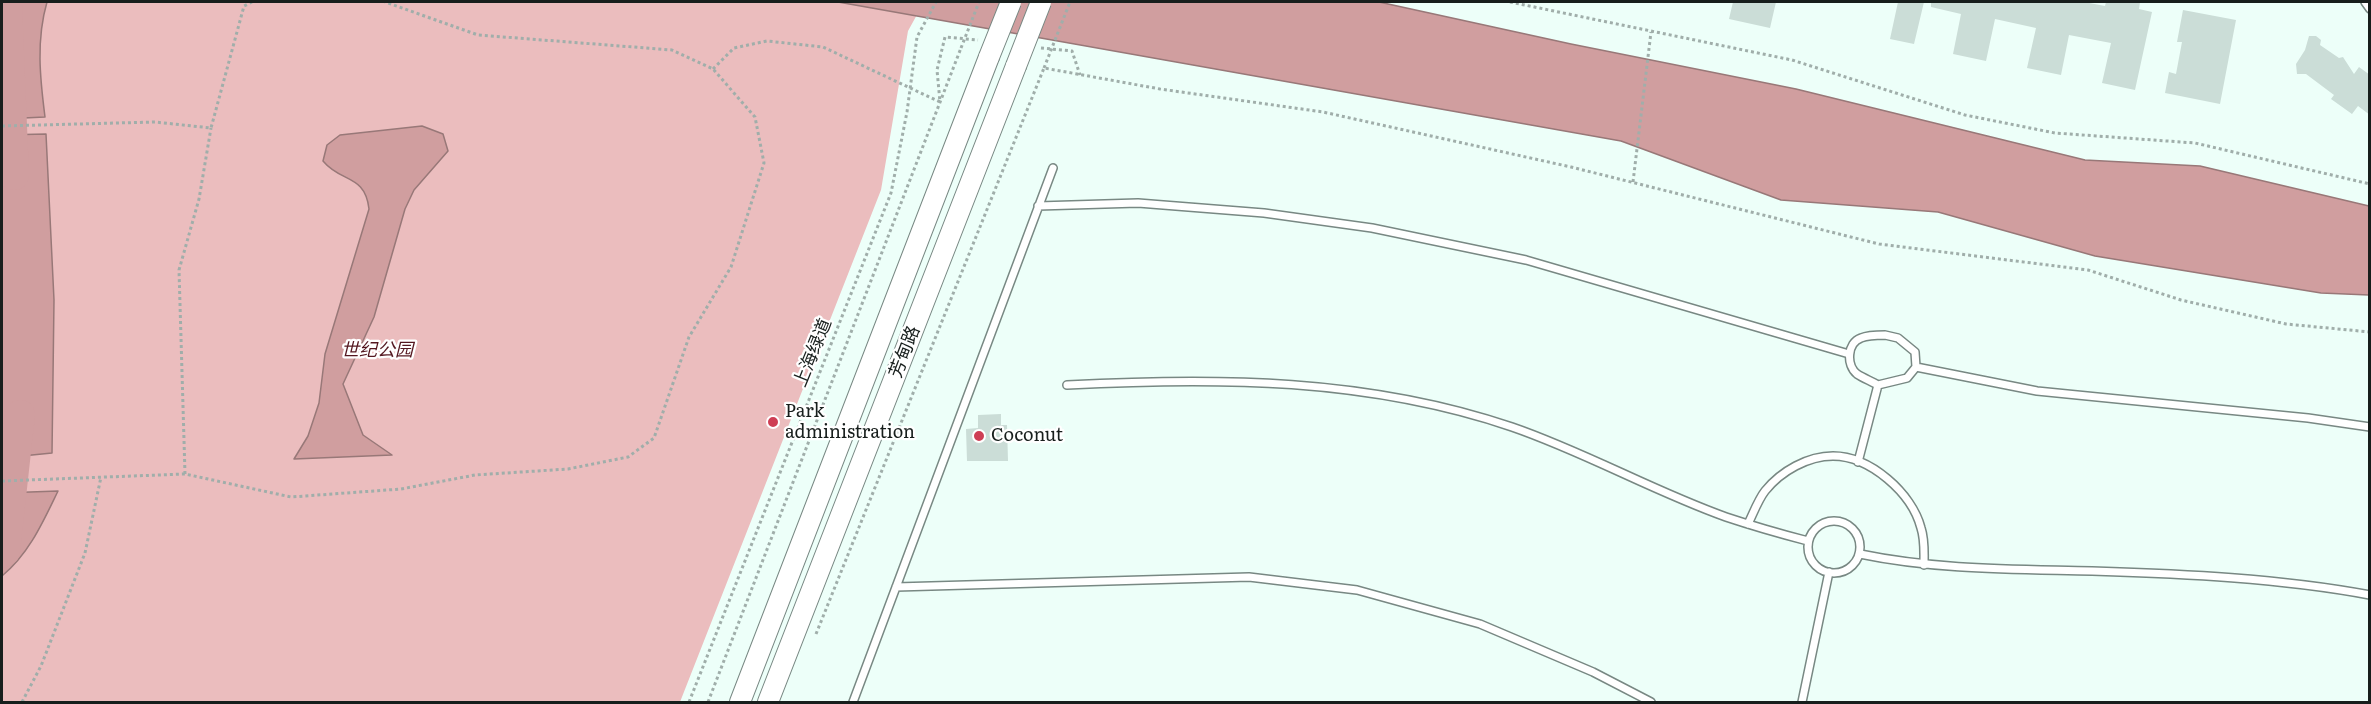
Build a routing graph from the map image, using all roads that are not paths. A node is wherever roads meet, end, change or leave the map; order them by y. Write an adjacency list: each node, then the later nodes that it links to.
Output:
1 (1011, 2): 20 (main road, 芳甸路, bridge)
2 (1041, 2): 21 (main road, 芳甸路, bridge)
3 (2365, 2): 4 (lane)
4 (2370, 9)
5 (1053, 168): 6 (lane)
6 (1038, 206): 7 (lane); 18 (lane)
7 (1849, 354): 8 (lane); 10 (lane)
8 (1916, 368): 10 (lane); 11 (lane)
9 (1067, 385): 13 (lane)
10 (1878, 385): 12 (lane)
11 (2370, 428)
12 (1857, 462): 13 (lane); 16 (lane)
13 (1748, 524): 14 (lane)
14 (1809, 541): 15 (lane); 17 (lane)
15 (1860, 554): 16 (lane); 17 (lane)
16 (1924, 565): 19 (lane)
17 (1829, 572): 24 (lane)
18 (896, 586): 22 (lane); 23 (lane)
19 (2370, 595)
20 (740, 702)
21 (768, 702)
22 (852, 702)
23 (1651, 702)
24 (1802, 702)

